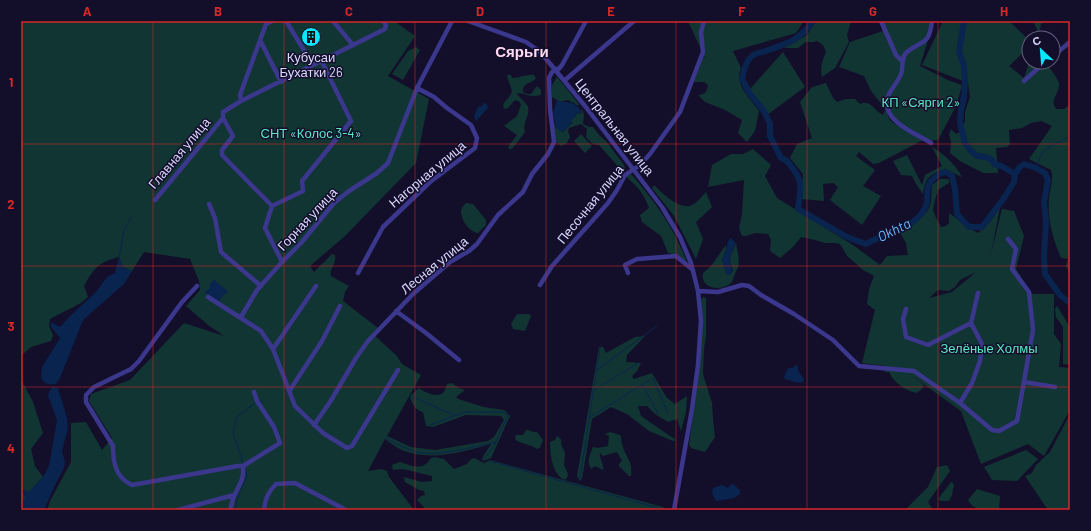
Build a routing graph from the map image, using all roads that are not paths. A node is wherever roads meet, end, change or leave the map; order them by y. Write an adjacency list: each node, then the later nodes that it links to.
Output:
1 (272, 21): 13 (street)
2 (286, 21): 19 (street)
3 (333, 21): 15 (street)
4 (383, 21): 15 (street)
5 (452, 21): 25 (street, Горная улица)
6 (468, 21): 12 (street, Центральная улица)
7 (586, 21): 20 (street, Лесная улица)
8 (634, 21): 22 (street)
9 (704, 21): 29 (street, Песочная улица)
10 (881, 21): 18 (street)
11 (932, 21): 18 (street)
12 (478, 23): 20 (street, Центральная улица)
13 (260, 40): 24 (street); 26 (street)
14 (1070, 42): 16 (street)
15 (353, 45): 17 (street)
16 (1061, 49)
17 (321, 60): 19 (street); 32 (street)
18 (902, 61): 28 (street)
19 (313, 64): 24 (street)
20 (556, 70): 22 (street, Центральная улица); 47 (street, Лесная улица)
21 (1036, 70): 23 (street)
22 (564, 80): 29 (street, Центральная улица)
23 (1024, 81)
24 (281, 82): 26 (street)
25 (417, 88): 34 (street, Горная улица); 36 (street, Нагорная улица)
26 (241, 101): 27 (street, Главная улица)
27 (223, 118): 30 (street, Главная улица); 32 (street)
28 (931, 143)
29 (633, 170): 35 (street, Центральная улица); 38 (street, Песочная улица)
30 (155, 200)
31 (209, 204): 40 (street)
32 (272, 206): 34 (street, Горная улица)
33 (1008, 239): 53 (street)
34 (282, 262): 40 (street)
35 (693, 270): 37 (street); 42 (street, Центральная улица)
36 (358, 273)
37 (628, 273)
38 (540, 285)
39 (197, 286): 59 (street)
40 (261, 286): 48 (street)
41 (316, 286): 50 (street)
42 (698, 291): 57 (street); 65 (street, Центральная улица)
43 (978, 293): 49 (street)
44 (208, 297): 48 (street)
45 (340, 306): 55 (street)
46 (906, 309): 49 (street)
47 (397, 312): 51 (street); 58 (street, Лесная улица)
48 (241, 318): 50 (street)
49 (971, 323): 57 (street)
50 (273, 349): 55 (street)
51 (459, 360)
52 (398, 370): 58 (street)
53 (1024, 382): 54 (street); 57 (street)
54 (1055, 388)
55 (290, 390): 58 (street)
56 (254, 392): 59 (street)
57 (960, 403)
58 (314, 425)
59 (244, 466): 60 (street)
60 (234, 495): 61 (street); 62 (street)
61 (178, 510)
62 (230, 510)
63 (264, 510): 64 (street)
64 (346, 510)
65 (674, 510)

